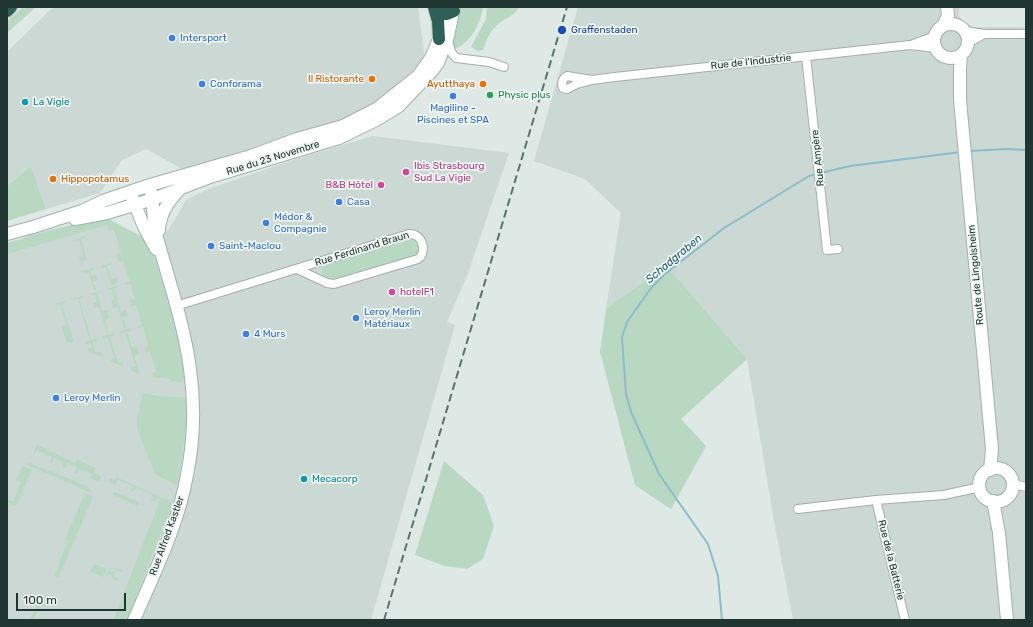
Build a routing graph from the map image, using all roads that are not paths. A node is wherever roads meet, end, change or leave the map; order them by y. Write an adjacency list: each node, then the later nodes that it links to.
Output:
1 (11, 7): 5 (highway)
2 (947, 7): 6 (main road)
3 (954, 7): 7 (main road)
4 (445, 8): 10 (main road); 10 (highway)
5 (7, 11)
6 (943, 26): 7 (main road); 11 (main road)
7 (964, 33): 8 (street); 8 (street); 13 (main road)
8 (984, 34): 9 (street)
9 (1026, 34)
10 (443, 38): 16 (street); 20 (main road); 20 (main road, Rue du 23 Novembre)
11 (935, 42): 12 (street, Rue de l'Industrie); 12 (street, Rue de l'Industrie); 15 (main road)
12 (910, 45): 14 (street, Rue de l'Industrie)
13 (961, 55): 15 (main road); 18 (main road)
14 (806, 56): 17 (street, Rue de l'Industrie); 27 (street, Rue Ampère)
15 (948, 58): 18 (main road)
16 (504, 67)
17 (592, 80)
18 (960, 100): 31 (main road, Route de Lingolsheim)
19 (150, 185): 20 (main road, Rue du 23 Novembre); 21 (main road, Rue du 23 Novembre); 22 (main road, Rue Alfred Kastler)
20 (177, 186): 22 (main road); 26 (main road)
21 (130, 192): 23 (main road, Rue Alfred Kastler); 24 (main road, Rue du 23 Novembre)
22 (153, 199): 23 (main road); 26 (main road, Rue Alfred Kastler)
23 (134, 204): 24 (main road); 28 (main road, Rue Alfred Kastler)
24 (33, 227): 25 (main road)
25 (7, 234)
26 (160, 243): 28 (main road, Rue Alfred Kastler)
27 (838, 249)
28 (164, 261): 30 (main road, Rue Alfred Kastler)
29 (297, 269): 29 (street, Rue Ferdinand Braun); 30 (street, Rue Ferdinand Braun)
30 (176, 306): 38 (main road, Rue Alfred Kastler)
31 (995, 469): 32 (main road); 33 (main road)
32 (1013, 484): 34 (street); 36 (main road)
33 (980, 487): 35 (street); 36 (main road)
34 (1026, 487)
35 (876, 500): 37 (street); 39 (street, Rue de la Batterie)
36 (997, 501): 40 (main road)
37 (798, 509)
38 (134, 620)
39 (906, 620)
40 (1007, 620)

